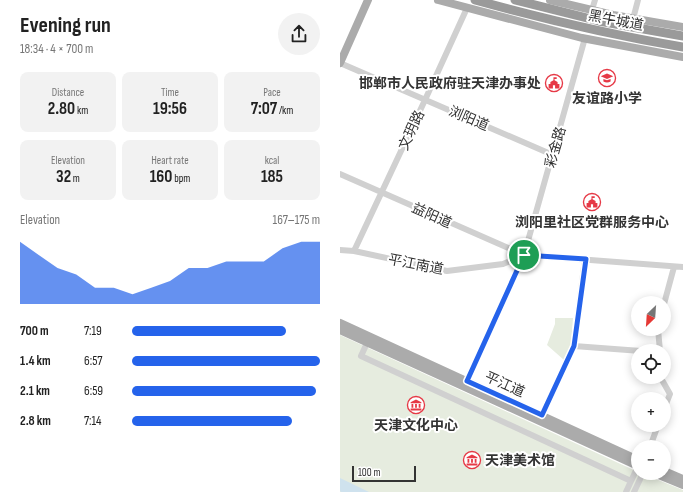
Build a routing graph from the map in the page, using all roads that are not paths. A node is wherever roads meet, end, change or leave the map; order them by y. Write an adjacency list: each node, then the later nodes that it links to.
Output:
1 (363, 0): 16 (main road)
2 (368, 0): 18 (main road)
3 (438, 0): 9 (main road)
4 (475, 0): 15 (highway, 黑牛城道)
5 (515, 0): 13 (highway, 黑牛城道)
6 (550, 0): 10 (main road)
7 (596, 0): 10 (street)
8 (638, 0): 11 (street)
9 (466, 8): 14 (main road); 19 (street, 文玥路)
10 (592, 10): 11 (main road)
11 (633, 19): 12 (main road)
12 (683, 27)
13 (683, 36)
14 (585, 38): 17 (main road); 20 (street, 彩金路)
15 (683, 47)
16 (340, 51)
17 (683, 57)
18 (340, 63): 19 (street, 浏阳道)
19 (425, 100): 20 (street, 浏阳道); 22 (street, 文玥路)
20 (553, 155): 25 (street, 彩金路)
21 (340, 174): 22 (street, 益阳道)
22 (381, 193): 24 (street, 文玥路); 25 (street, 益阳道)
23 (340, 250): 24 (street, 平江南道)
24 (354, 251): 25 (street, 平江南道)
25 (524, 255): 26 (street, 平江南道); 35 (street, 彩金路)
26 (586, 259): 27 (street, 平江南道); 33 (street)
27 (674, 266): 28 (street, 平江南道); 29 (street)
28 (683, 267)
29 (666, 296)
30 (340, 323): 35 (main road, 平江道)
31 (340, 330): 32 (main road, 平江道)
32 (367, 343): 38 (main road, 平江道); 43 (street)
33 (574, 346): 34 (street); 36 (street)
34 (631, 350)
35 (467, 381): 36 (main road, 平江道)
36 (542, 415): 37 (main road, 平江道)
37 (631, 457)
38 (631, 463)
39 (671, 474): 40 (main road)
40 (683, 479)
41 (640, 480): 46 (street)
42 (671, 480): 44 (main road)
43 (632, 481): 45 (street)
44 (683, 485)
45 (626, 492)
46 (634, 492)

